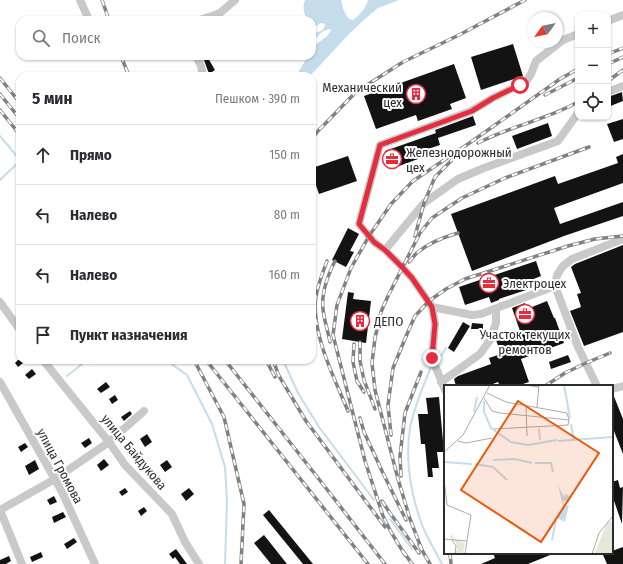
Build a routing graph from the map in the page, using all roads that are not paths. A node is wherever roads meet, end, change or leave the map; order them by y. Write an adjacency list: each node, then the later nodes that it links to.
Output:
1 (80, 0): 4 (street)
2 (235, 0): 5 (street)
3 (623, 14): 6 (street)
4 (87, 16)
5 (211, 16)
6 (611, 20)
7 (575, 35): 14 (street)
8 (198, 60): 9 (street)
9 (202, 72)
10 (623, 86): 11 (street)
11 (611, 91)
12 (575, 117): 14 (street)
13 (623, 239): 15 (street)
14 (385, 250): 17 (street)
15 (555, 286): 18 (street); 23 (street)
16 (0, 302): 19 (street)
17 (432, 307): 18 (street); 22 (street)
18 (496, 309): 22 (street)
19 (16, 324)
20 (46, 364): 28 (street, улица Байдукова)
21 (0, 382): 29 (street, улица Громова)
22 (441, 382): 25 (street)
23 (596, 385)
24 (623, 386): 26 (street)
25 (444, 388)
26 (613, 389)
27 (144, 411): 28 (street)
28 (109, 442): 29 (street); 33 (street, улица Байдукова)
29 (55, 479): 30 (street); 32 (street, улица Громова)
30 (0, 510): 31 (street)
31 (22, 564)
32 (95, 564)
33 (198, 564)

